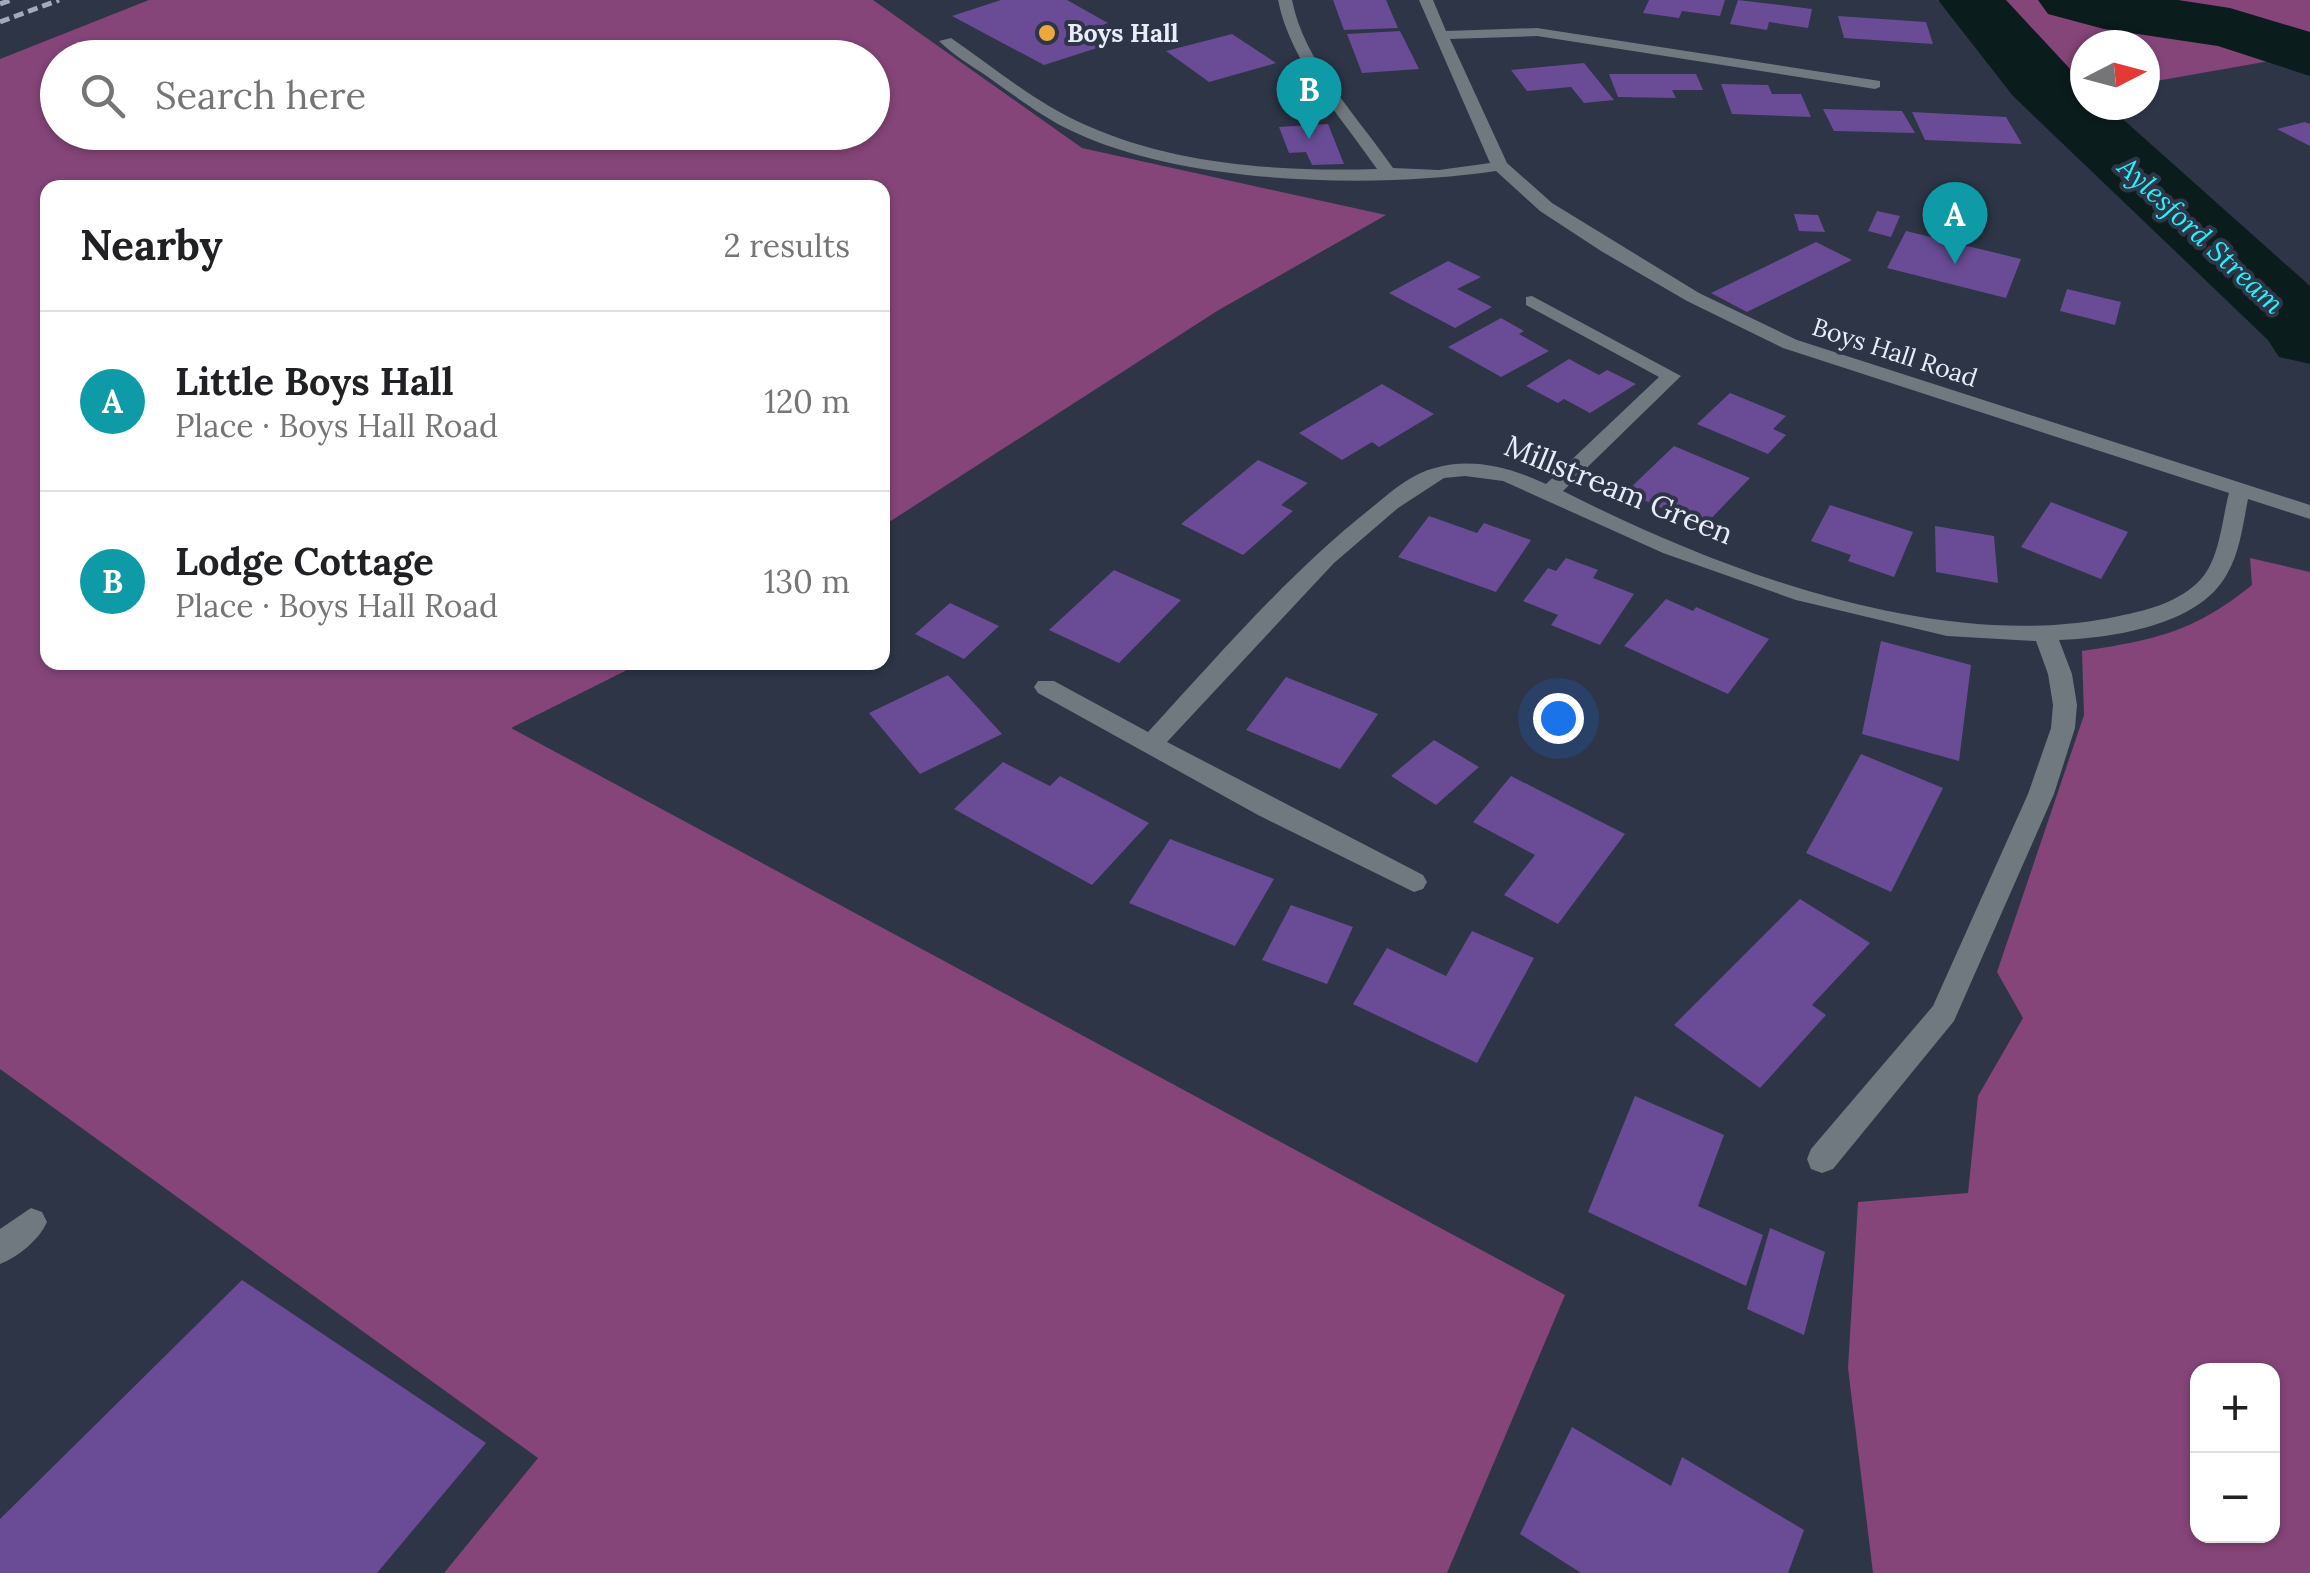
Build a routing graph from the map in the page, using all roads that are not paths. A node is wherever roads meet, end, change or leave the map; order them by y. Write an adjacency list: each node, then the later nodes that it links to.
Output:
1 (1285, 0): 7 (street)
2 (1426, 0): 3 (street, Boys Hall Road)
3 (1442, 34): 5 (street); 6 (street, Boys Hall Road)
4 (946, 41): 7 (street)
5 (1875, 84)
6 (1500, 166): 7 (street); 9 (street, Boys Hall Road)
7 (1388, 173)
8 (1532, 301): 10 (street)
9 (2240, 489): 11 (street, Boys Hall Road); 12 (street, Millstream Green)
10 (1549, 493): 12 (street, Millstream Green); 14 (street, Millstream Green)
11 (2310, 512)
12 (2045, 635): 16 (street)
13 (1046, 686): 14 (street)
14 (1152, 745): 15 (street)
15 (1414, 882)
16 (1822, 1159)
17 (31, 1222): 18 (street)
18 (0, 1249)

